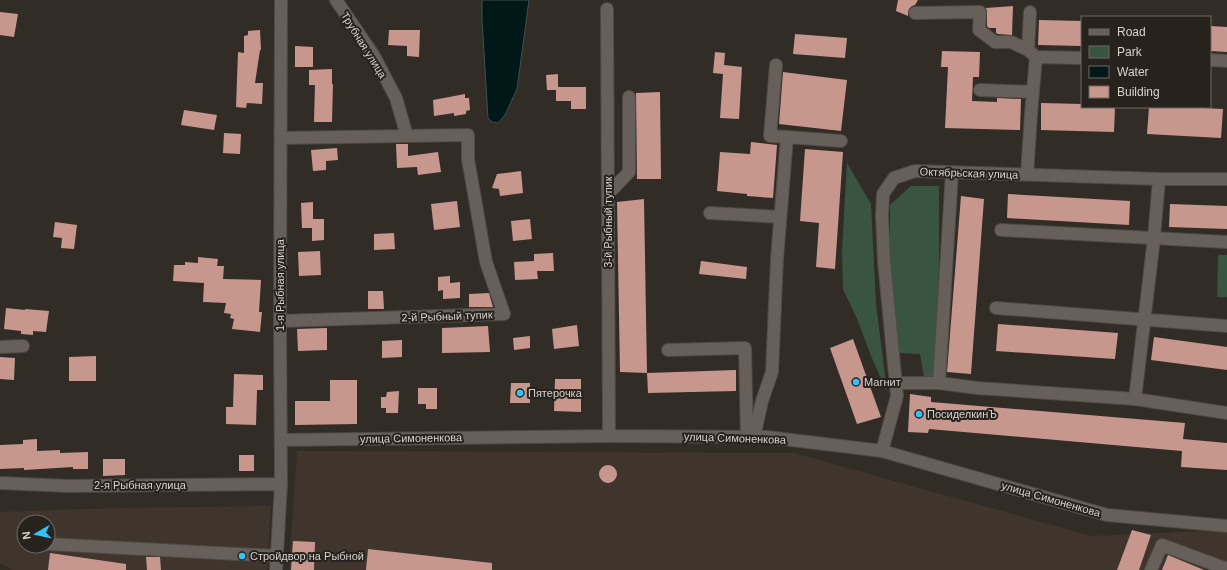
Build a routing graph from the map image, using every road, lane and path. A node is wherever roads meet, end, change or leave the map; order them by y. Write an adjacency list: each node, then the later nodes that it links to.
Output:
1 (281, 0): 16 (street, 1-я Рыбная улица)
2 (336, 0): 14 (street, Трубная улица)
3 (607, 8): 22 (street, 3-й Рыбный тупик)
4 (1030, 12): 6 (street)
5 (915, 13): 6 (street)
6 (1032, 53): 7 (street); 12 (street)
7 (1081, 58)
8 (1211, 60): 9 (street)
9 (1227, 60)
10 (776, 65): 15 (street)
11 (980, 90): 12 (street)
12 (1033, 92): 19 (street)
13 (629, 97): 22 (street)
14 (407, 136): 16 (street); 30 (street, 2-й Рыбный тупик)
15 (787, 137): 17 (street); 24 (street)
16 (281, 138): 30 (street, 1-я Рыбная улица)
17 (841, 141)
18 (952, 172): 19 (street, Октябрьская улица); 35 (street, Октябрьская улица); 36 (street)
19 (1028, 175): 20 (street, Октябрьская улица)
20 (1160, 178): 21 (street, Октябрьская улица); 26 (street)
21 (1227, 179)
22 (608, 194): 39 (street, 3-й Рыбный тупик)
23 (710, 213): 24 (street)
24 (780, 217): 40 (street)
25 (1001, 230): 26 (street)
26 (1154, 238): 27 (street); 29 (street)
27 (1227, 242)
28 (996, 308): 29 (street)
29 (1145, 320): 31 (street); 37 (street)
30 (280, 321): 41 (street, 1-я Рыбная улица)
31 (1227, 326)
32 (23, 346): 33 (street)
33 (0, 347)
34 (668, 350): 40 (street)
35 (896, 383): 36 (street); 42 (street, Октябрьская улица)
36 (939, 383): 37 (street)
37 (1135, 399): 38 (street)
38 (1227, 413)
39 (609, 436): 40 (street, улица Симоненкова); 41 (street, улица Симоненкова)
40 (751, 437): 42 (street, улица Симоненкова)
41 (281, 440): 44 (street, 1-я Рыбная улица)
42 (882, 451): 45 (street, улица Симоненкова)
43 (0, 483): 44 (street, 2-я Рыбная улица)
44 (281, 484): 47 (street, 1-я Рыбная улица)
45 (1227, 526)
46 (56, 544): 47 (street)
47 (277, 556): 49 (street, 1-я Рыбная улица)
48 (1227, 569): 50 (street)
49 (276, 570)
50 (1151, 570)

